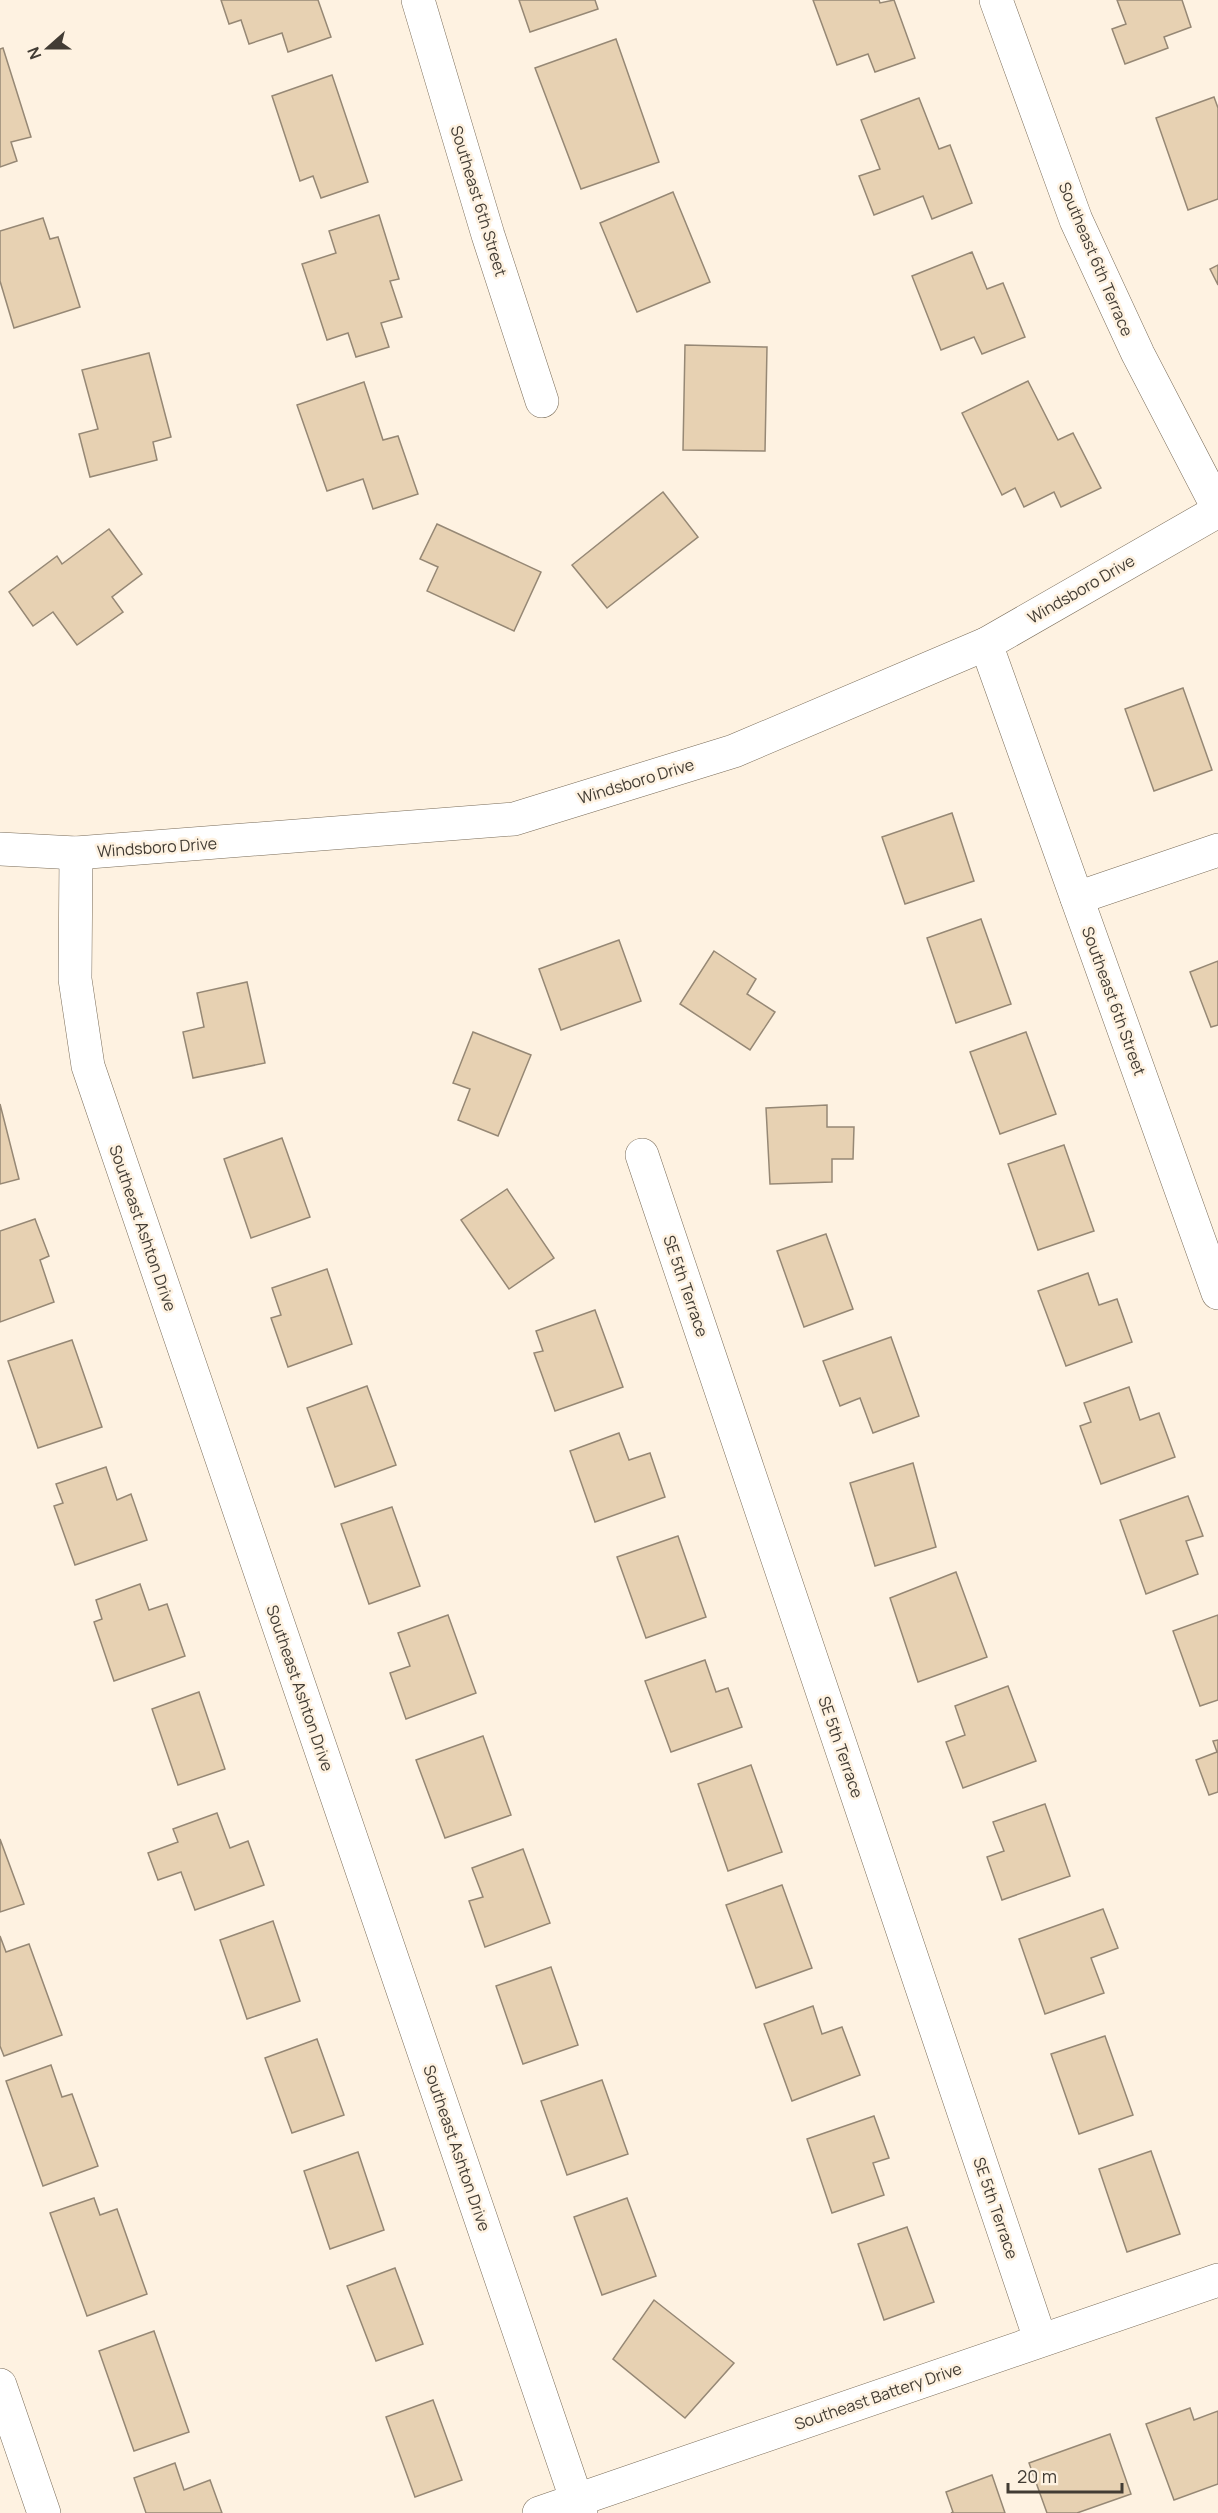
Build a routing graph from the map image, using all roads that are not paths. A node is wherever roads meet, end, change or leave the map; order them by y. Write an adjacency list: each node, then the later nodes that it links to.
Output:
1 (418, 0): 3 (street, Southeast 6th Street)
2 (996, 0): 4 (street, Southeast 6th Terrace)
3 (542, 401)
4 (1218, 509): 5 (street, Windsboro Drive)
5 (986, 644): 8 (street, Windsboro Drive); 9 (street, Southeast 6th Street)
6 (0, 849): 8 (street, Windsboro Drive)
7 (1218, 850): 9 (street)
8 (76, 853): 15 (street, Southeast Ashton Drive)
9 (1077, 898): 11 (street, Southeast 6th Street)
10 (642, 1155): 13 (street, SE 5th Terrace)
11 (1218, 1293)
12 (1218, 2280): 13 (street, Southeast Battery Drive)
13 (1040, 2339): 15 (street, Southeast Battery Drive)
14 (0, 2385): 16 (street)
15 (579, 2507): 17 (street, Southeast Battery Drive)
16 (44, 2513)
17 (539, 2513)

